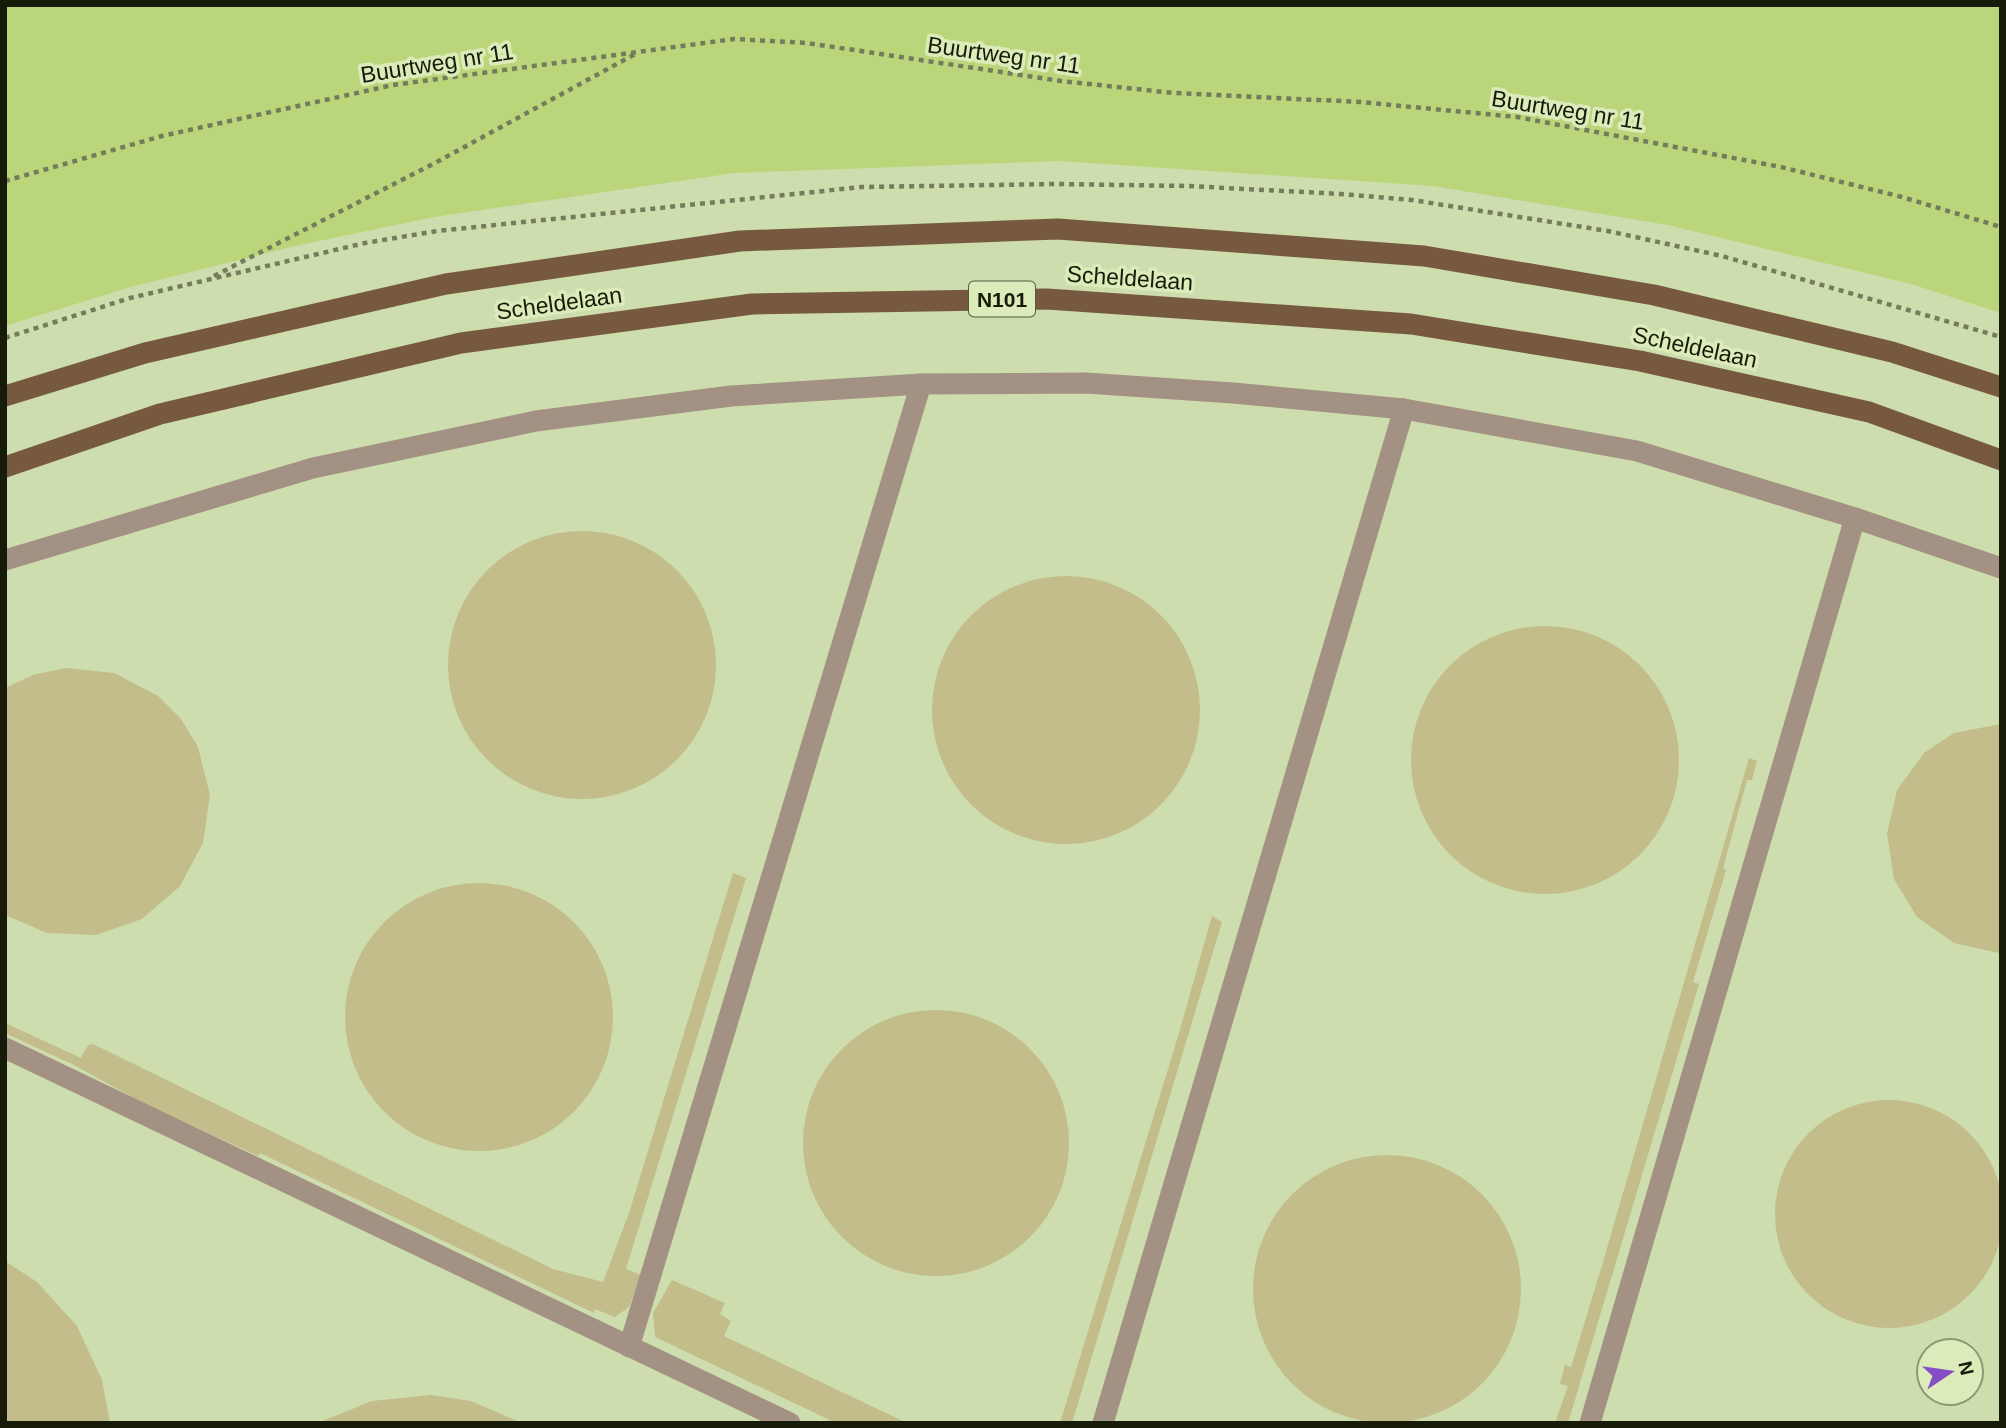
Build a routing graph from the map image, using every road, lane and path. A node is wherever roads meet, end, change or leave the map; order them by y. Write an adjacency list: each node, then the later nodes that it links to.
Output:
1 (641, 51): 2 (path, Buurtweg nr 11); 3 (path, Buurtweg nr 11); 4 (path)
2 (5, 181)
3 (2001, 227)
4 (207, 279)
5 (921, 384): 8 (lane); 12 (lane); 15 (lane)
6 (2001, 387): 7 (main road, Scheldelaan)
7 (5, 397)
8 (1404, 409): 11 (lane); 17 (lane)
9 (2001, 460): 10 (main road, Scheldelaan / N101)
10 (5, 467)
11 (1855, 518): 13 (lane); 18 (lane)
12 (5, 560)
13 (2001, 568)
14 (5, 1048): 15 (lane)
15 (629, 1347): 16 (lane)
16 (790, 1423)
17 (1103, 1423)
18 (1590, 1423)

